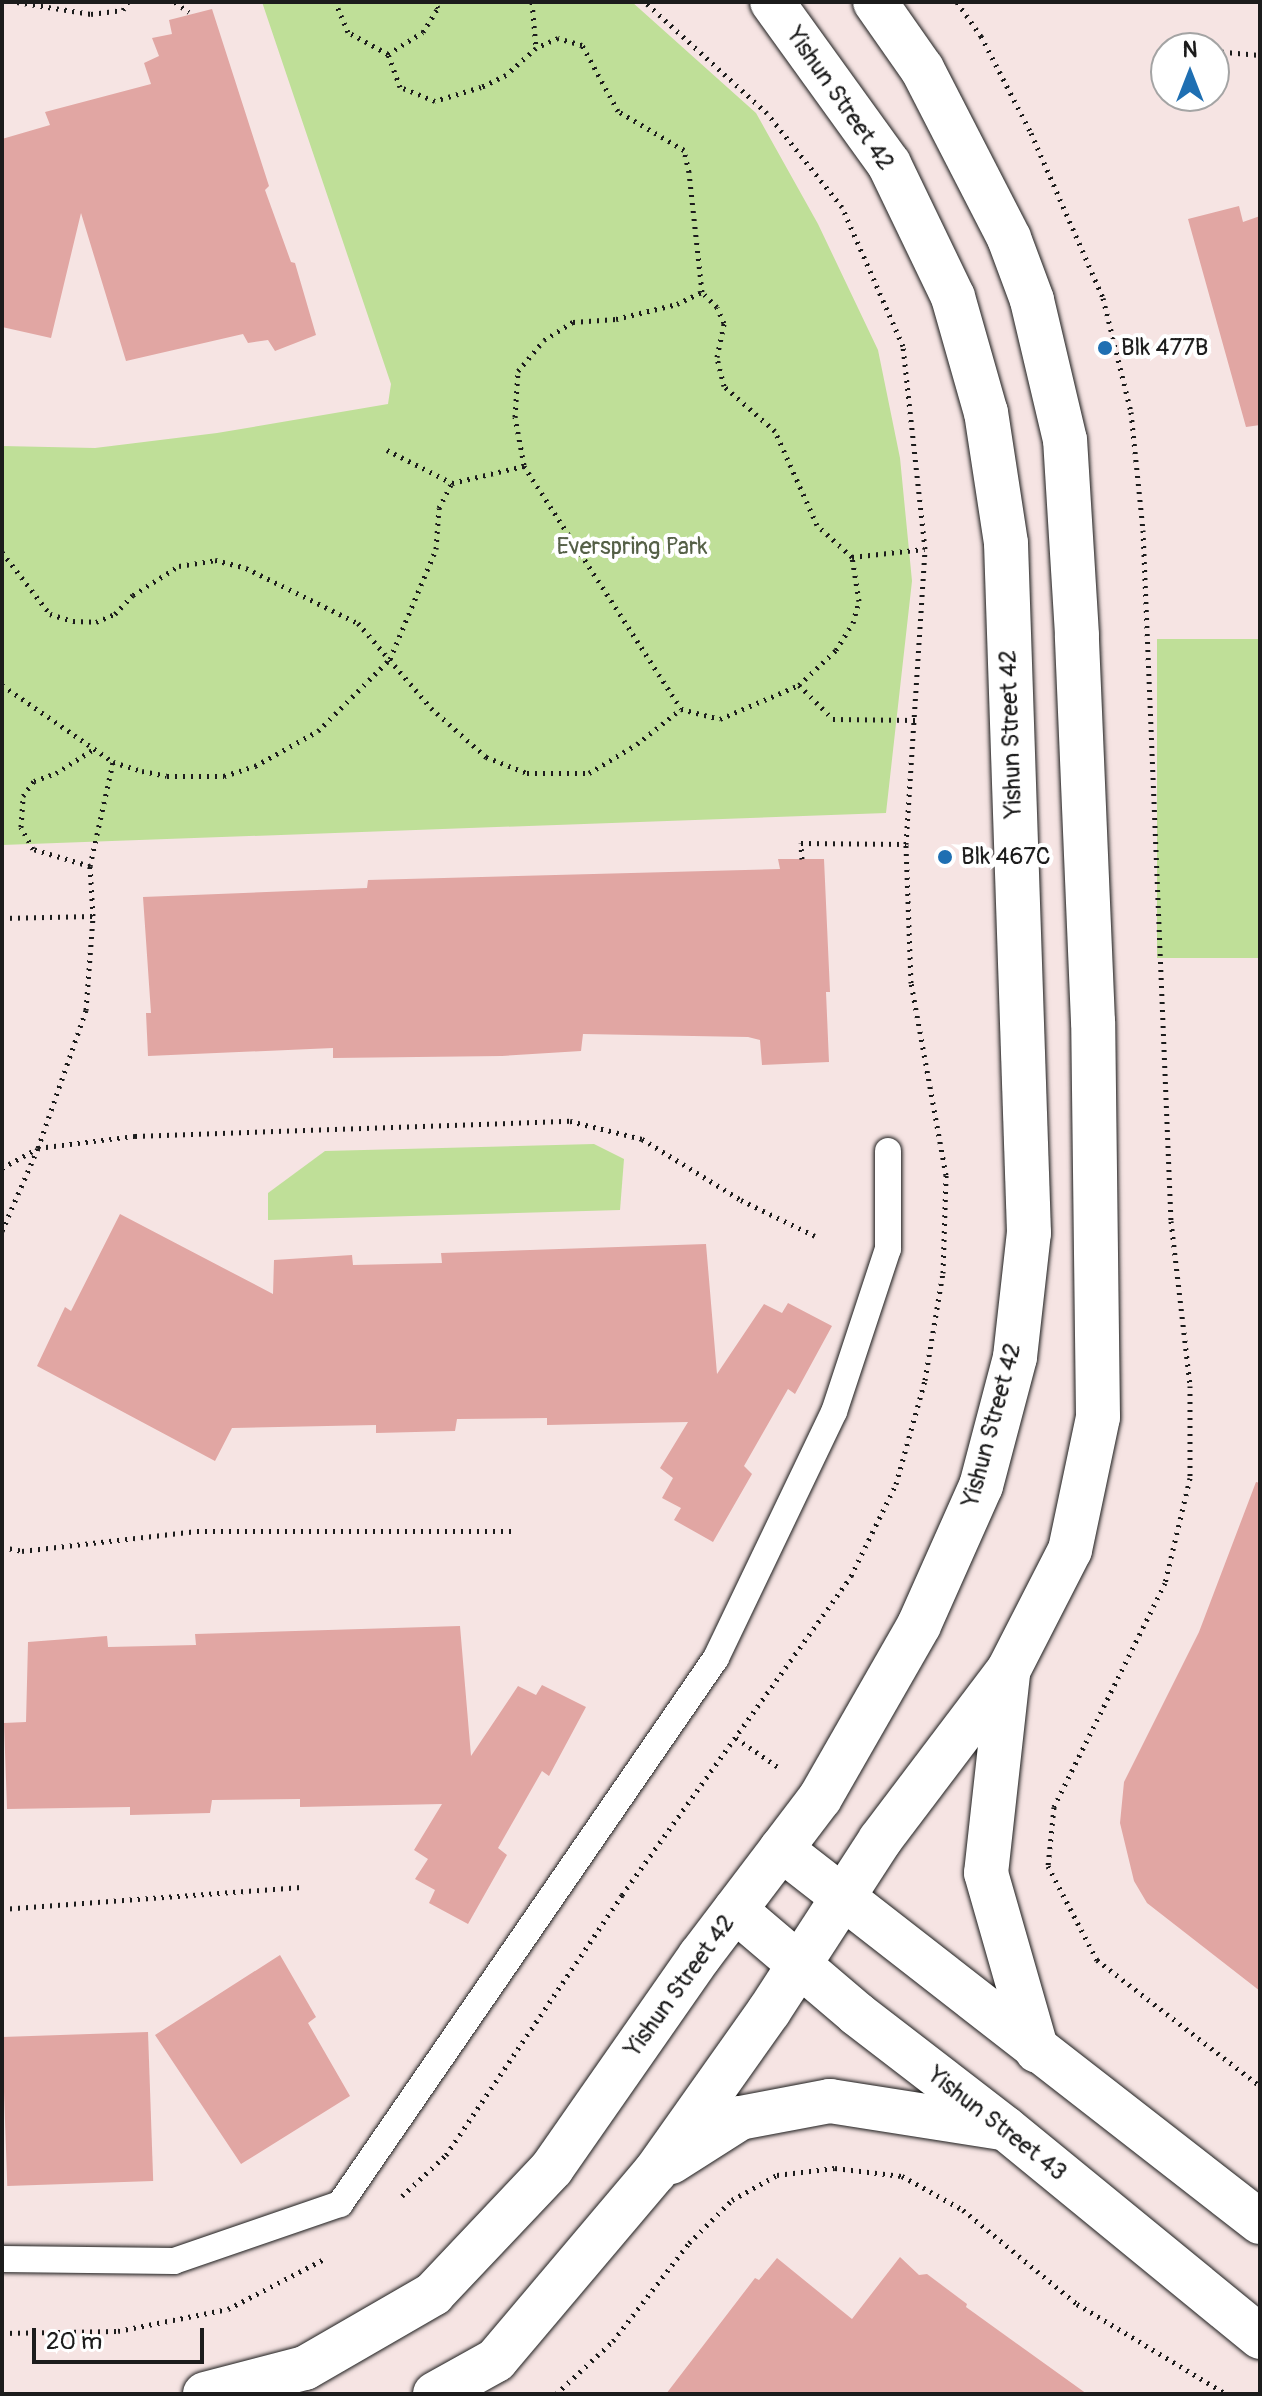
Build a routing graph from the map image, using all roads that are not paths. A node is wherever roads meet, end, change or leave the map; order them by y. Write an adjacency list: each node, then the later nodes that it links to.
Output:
1 (772, 2): 5 (street, Yishun Street 42)
2 (875, 2): 4 (street)
3 (888, 1151): 13 (lane)
4 (1008, 1671): 6 (street); 9 (street)
5 (781, 1849): 6 (street); 7 (street, Yishun Street 42)
6 (844, 1896): 8 (street); 9 (street)
7 (735, 1910): 8 (street, Yishun Street 43); 15 (street, Yishun Street 42)
8 (800, 1963): 10 (street, Yishun Street 43); 11 (street)
9 (1037, 2051): 12 (street)
10 (1005, 2128): 11 (street); 14 (street, Yishun Street 43)
11 (655, 2172): 16 (street)
12 (1260, 2222)
13 (2, 2259)
14 (1260, 2337)
15 (205, 2394)
16 (435, 2394)

